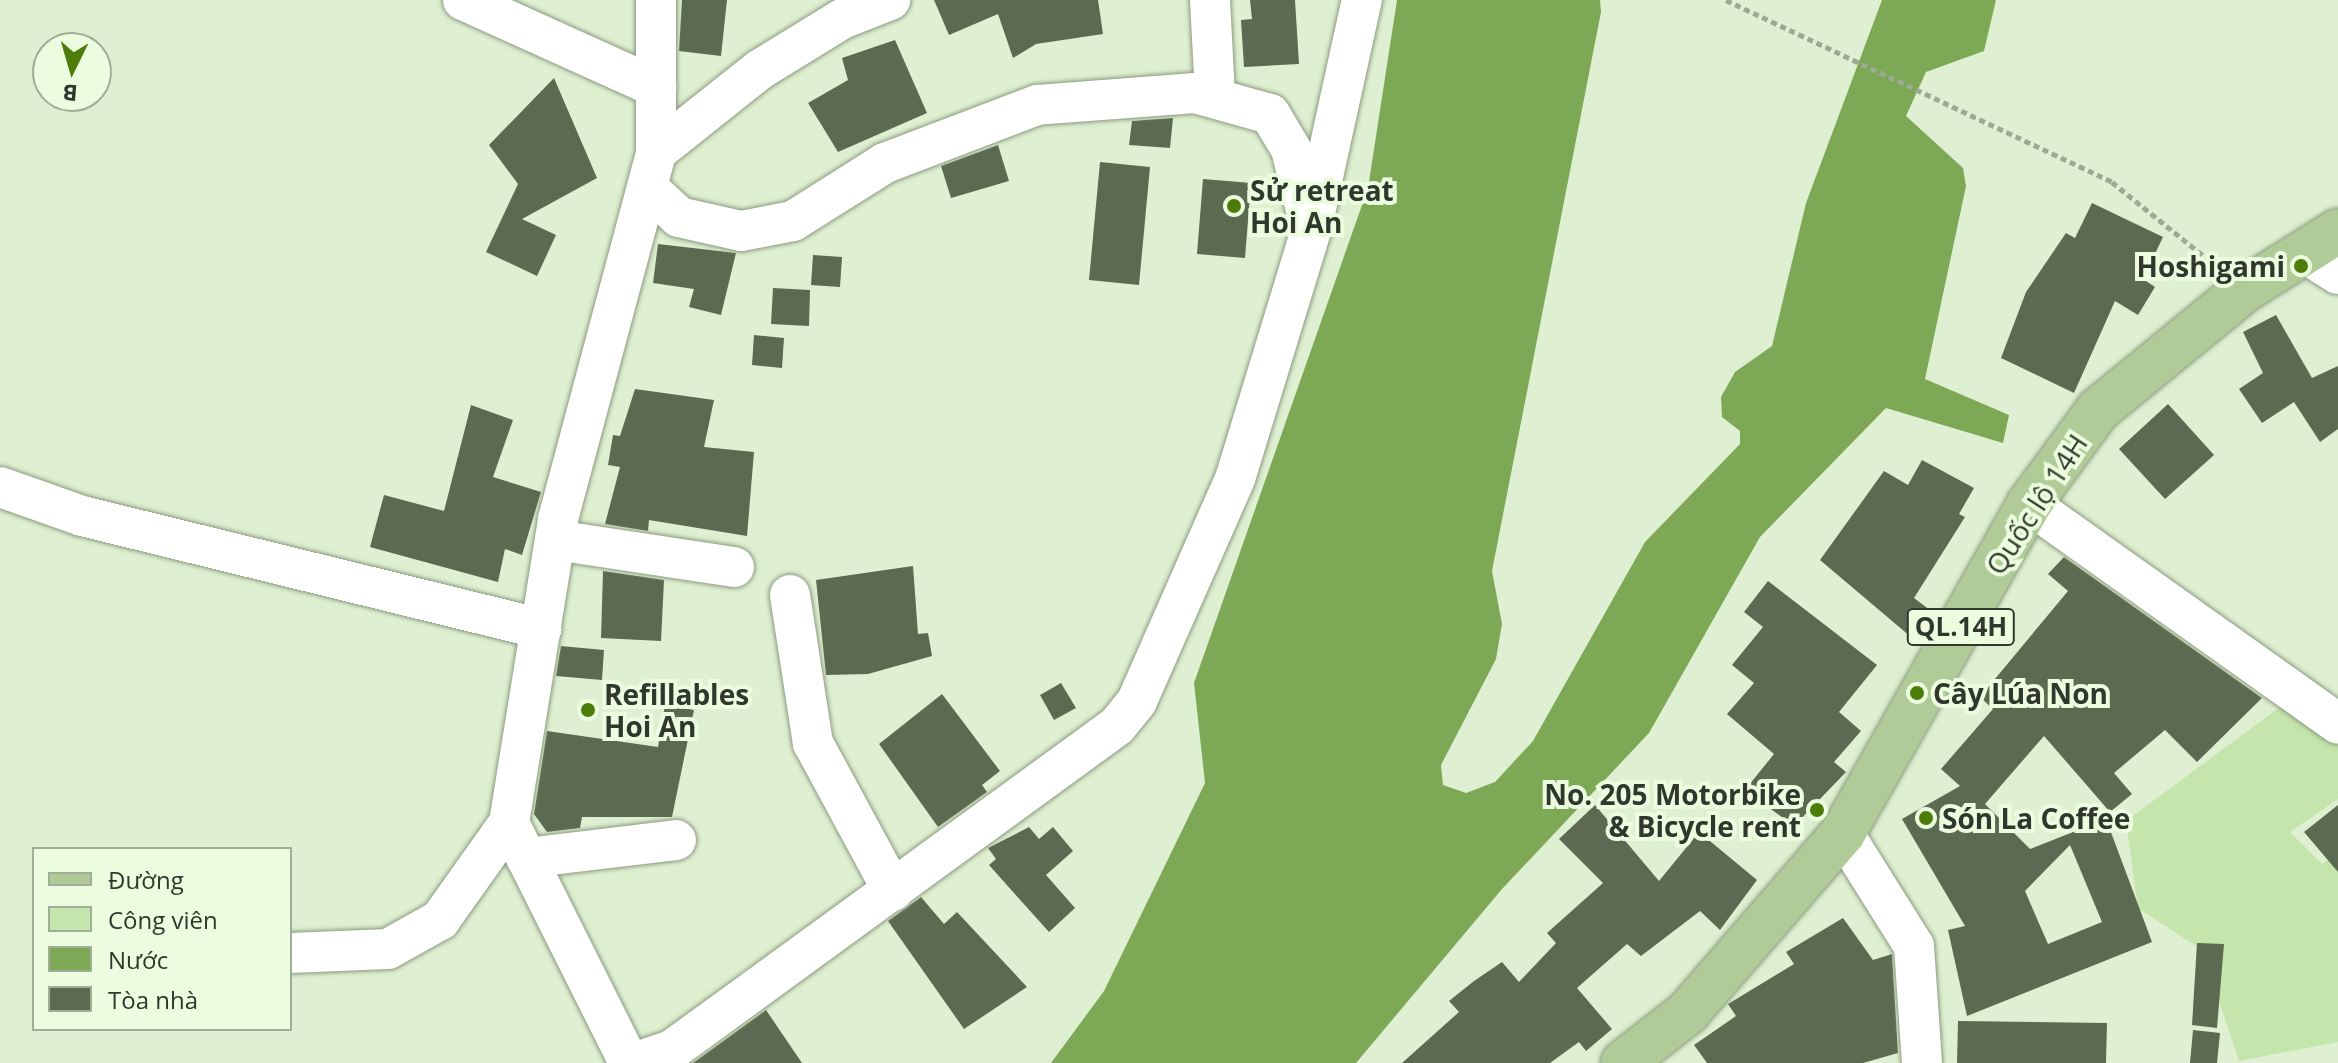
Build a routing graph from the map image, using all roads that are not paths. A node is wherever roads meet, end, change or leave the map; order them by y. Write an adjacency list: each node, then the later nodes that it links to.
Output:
1 (463, 0): 6 (street)
2 (656, 0): 6 (street)
3 (890, 0): 8 (street)
4 (1210, 0): 7 (street)
5 (1362, 0): 9 (street)
6 (656, 87): 8 (street)
7 (1215, 95): 8 (street); 9 (street)
8 (652, 171): 13 (street)
9 (1311, 230): 22 (street)
10 (2326, 252): 12 (main road, Quốc lộ 14H / QL.14H)
11 (0, 487): 16 (street)
12 (2029, 504): 17 (street); 19 (main road, Quốc lộ 14H / QL.14H)
13 (555, 540): 14 (street); 16 (street)
14 (734, 567)
15 (790, 595): 22 (street)
16 (541, 629): 18 (street)
17 (2338, 724)
18 (509, 823): 21 (street); 23 (street)
19 (1843, 833): 25 (main road, Quốc lộ 14H / QL.14H); 26 (street)
20 (676, 840): 21 (street)
21 (526, 858): 24 (street)
22 (893, 891): 24 (street)
23 (292, 953)
24 (632, 1063)
25 (1623, 1063)
26 (1922, 1063)

